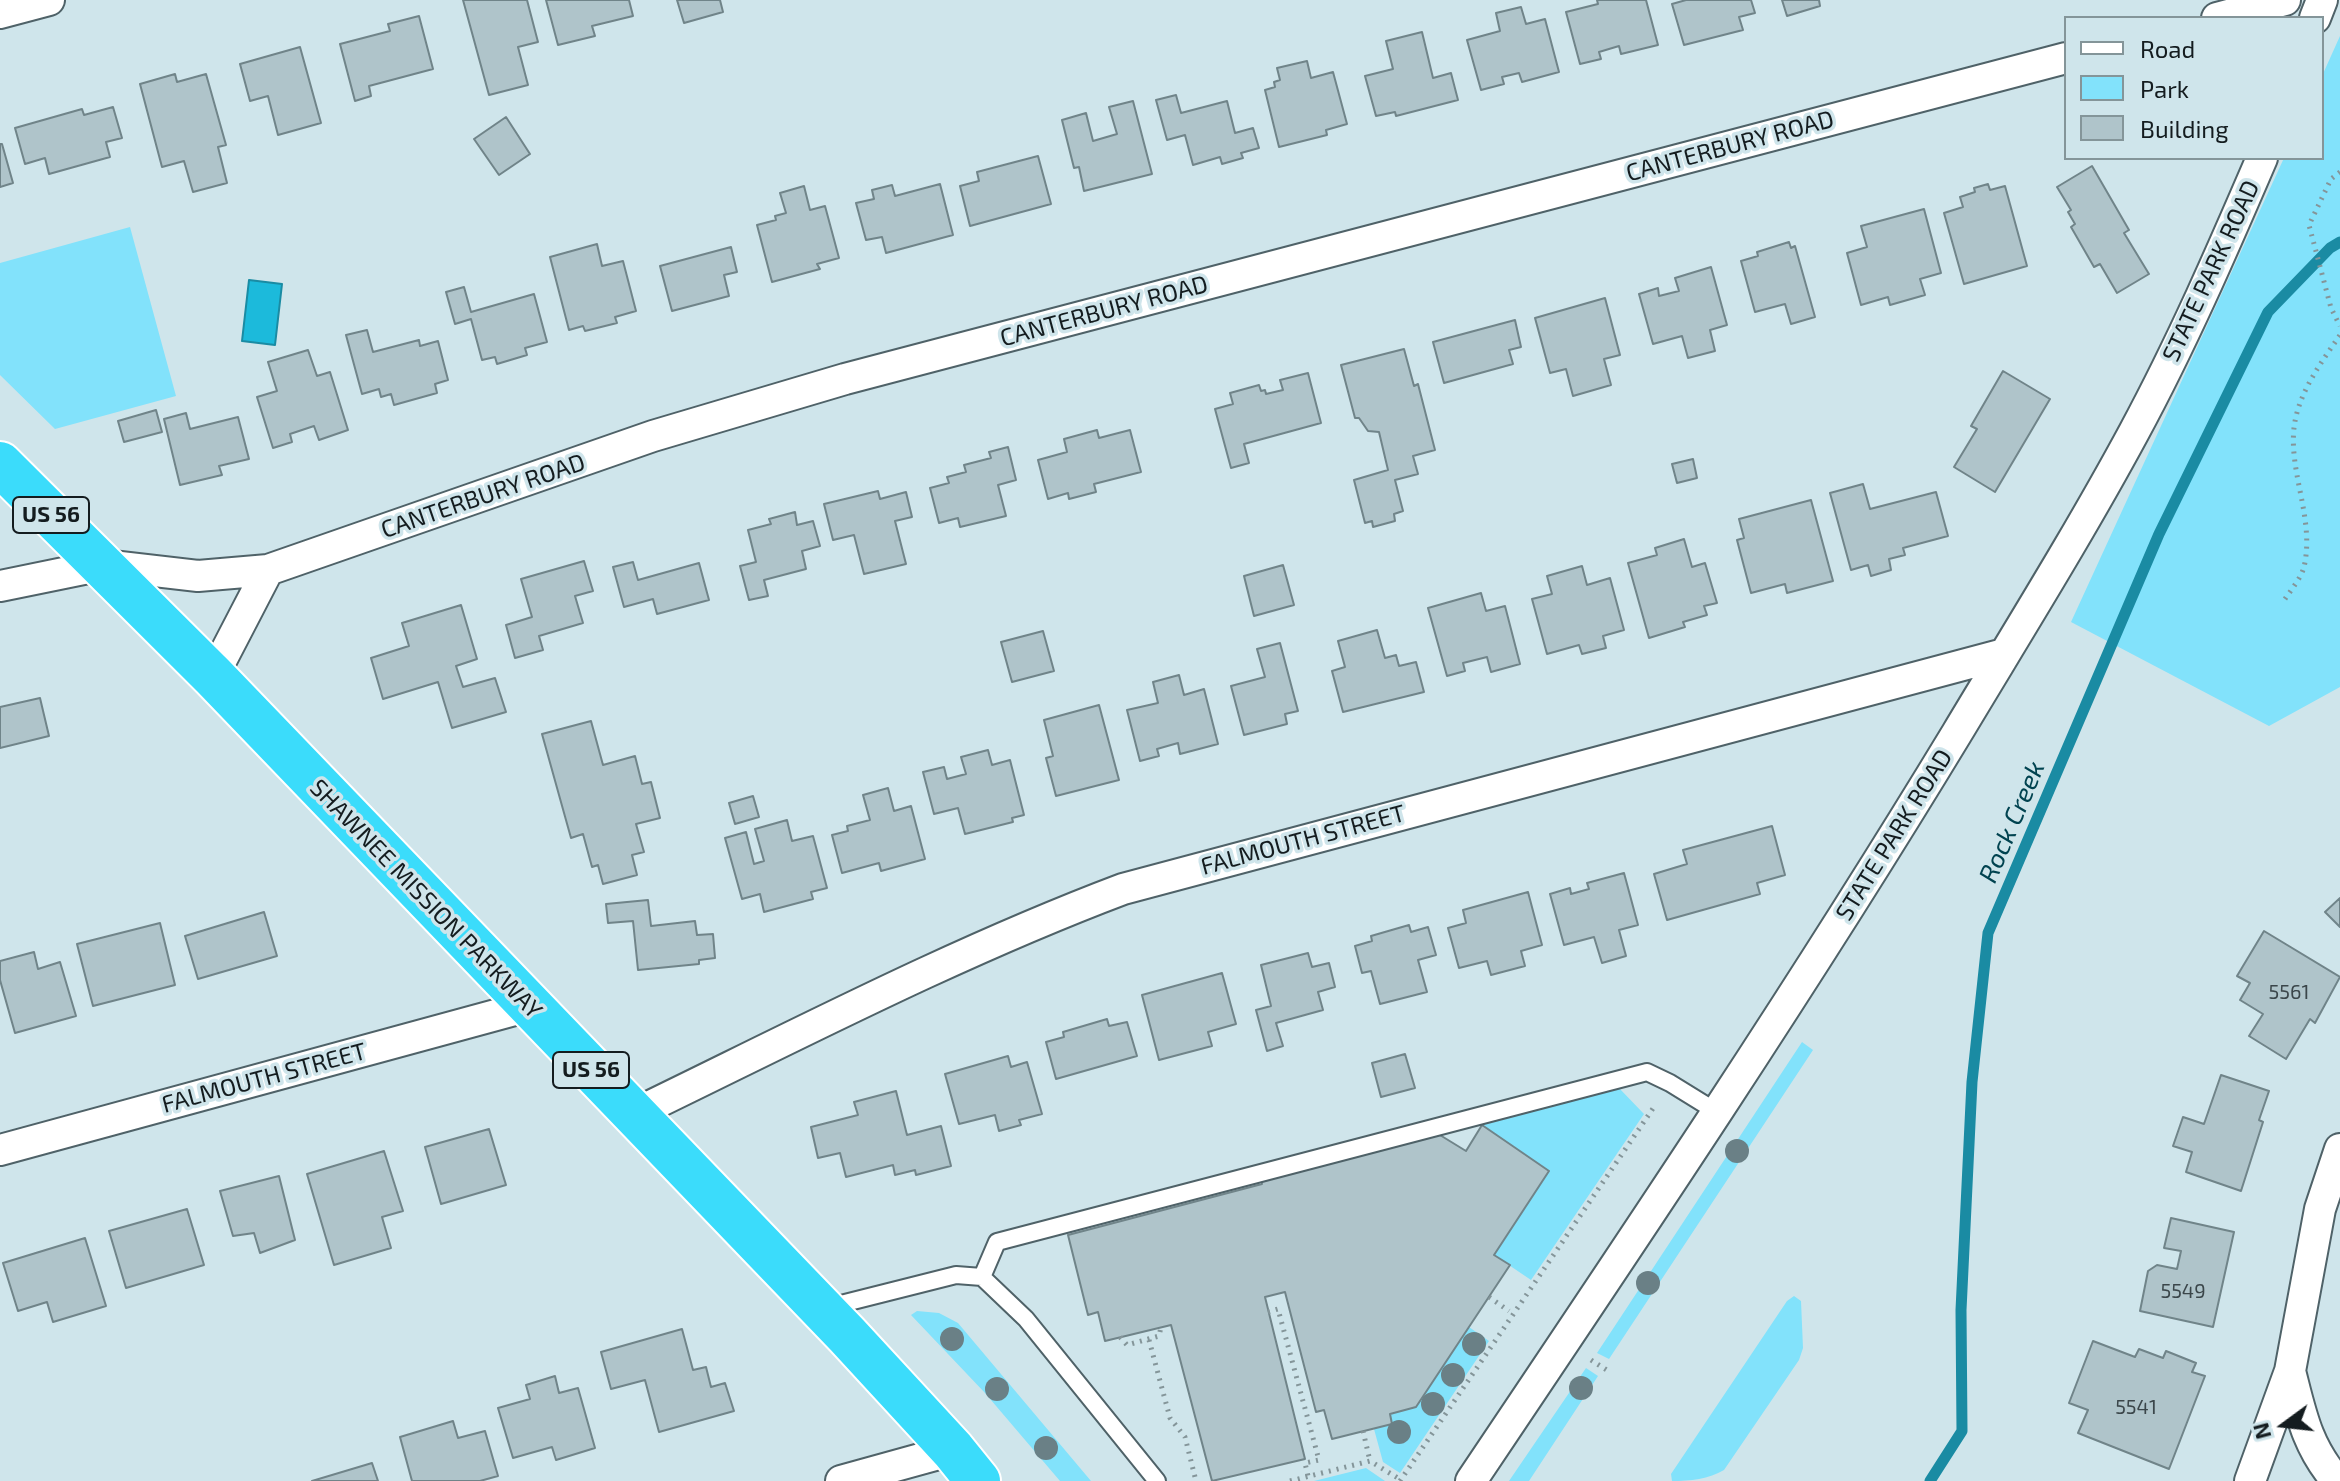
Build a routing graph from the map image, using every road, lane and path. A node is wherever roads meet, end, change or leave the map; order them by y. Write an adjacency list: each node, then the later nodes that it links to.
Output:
1 (49, 0): 3 (street)
2 (2285, 0): 4 (street)
3 (0, 13)
4 (2225, 16)
5 (2064, 59): 12 (street, CANTERBURY ROAD)
6 (2261, 160): 15 (street, STATE PARK ROAD)
7 (2340, 172): 8 (path)
8 (2340, 326)
9 (2340, 335): 14 (path)
10 (0, 464): 11 (highway, SHAWNEE MISSION PARKWAY / US 56)
11 (103, 565): 12 (street, CANTERBURY ROAD); 13 (street); 16 (highway, SHAWNEE MISSION PARKWAY / US 56)
12 (268, 570): 16 (street)
13 (0, 586)
14 (2285, 599)
15 (2004, 654): 19 (street, STATE PARK ROAD); 20 (street, FALMOUTH STREET)
16 (213, 676): 17 (highway, SHAWNEE MISSION PARKWAY / US 56)
17 (529, 1006): 20 (highway, SHAWNEE MISSION PARKWAY / US 56); 22 (street, FALMOUTH STREET)
18 (1670, 1083): 19 (lane); 23 (lane); 38 (path)
19 (1717, 1112): 43 (street, STATE PARK ROAD)
20 (634, 1114): 25 (highway, SHAWNEE MISSION PARKWAY / US 56)
21 (2340, 1149): 32 (street)
22 (0, 1150)
23 (982, 1277): 25 (lane); 40 (lane)
24 (1489, 1297): 26 (path)
25 (821, 1309): 36 (highway, SHAWNEE MISSION PARKWAY / US 56)
26 (1509, 1311)
27 (1268, 1312): 37 (path)
28 (1161, 1327): 30 (path)
29 (1120, 1337): 30 (path)
30 (1149, 1340): 41 (path)
31 (1586, 1358): 33 (path)
32 (2290, 1371): 44 (street); 45 (street)
33 (1610, 1372)
34 (1363, 1431): 35 (path)
35 (1370, 1461): 37 (path); 38 (path)
36 (965, 1465): 39 (street)
37 (1308, 1476): 42 (path)
38 (1400, 1480)
39 (841, 1481)
40 (1157, 1481)
41 (1196, 1481)
42 (1290, 1481)
43 (1471, 1481)
44 (2250, 1481)
45 (2337, 1481)

